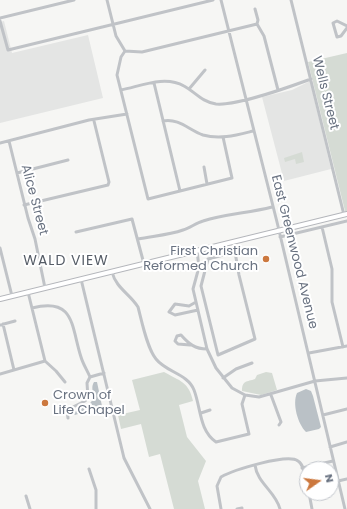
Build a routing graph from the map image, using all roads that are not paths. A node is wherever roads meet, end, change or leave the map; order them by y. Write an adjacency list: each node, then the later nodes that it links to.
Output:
1 (74, 0): 6 (street)
2 (107, 0): 9 (street)
3 (213, 0): 9 (street)
4 (221, 0): 12 (street, East Greenwood Avenue)
5 (291, 0): 15 (street, Wells Street)
6 (61, 1): 8 (street)
7 (255, 9): 10 (street)
8 (0, 20): 9 (street)
9 (114, 24): 13 (street)
10 (257, 24): 12 (street); 19 (street)
11 (347, 27): 11 (street)
12 (228, 30): 13 (street); 20 (street, East Greenwood Avenue)
13 (125, 51): 18 (street)
14 (205, 70): 17 (street)
15 (311, 79): 19 (street); 35 (street, Wells Street)
16 (154, 82): 17 (street); 18 (street); 23 (street)
17 (189, 89): 20 (street)
18 (121, 90): 21 (street)
19 (278, 90): 20 (street)
20 (245, 99): 24 (street, East Greenwood Avenue)
21 (127, 114): 22 (street); 32 (street)
22 (94, 121): 26 (street); 33 (street)
23 (163, 121): 25 (street); 32 (street)
24 (253, 131): 25 (street); 34 (street, East Greenwood Avenue)
25 (223, 137): 31 (street)
26 (9, 140): 27 (street); 30 (street, Alice Street)
27 (0, 143)
28 (68, 160): 30 (street)
29 (204, 167): 31 (street)
30 (17, 173): 33 (street, Alice Street)
31 (207, 184): 32 (street)
32 (180, 191)
33 (24, 205): 47 (street, Alice Street)
34 (272, 207): 38 (street, East Greenwood Avenue); 41 (street)
35 (346, 215): 38 (main road)
36 (347, 221): 37 (street)
37 (322, 227): 40 (street); 60 (street)
38 (279, 231): 40 (street, East Greenwood Avenue); 43 (main road)
39 (76, 232): 41 (street)
40 (280, 237): 62 (street, East Greenwood Avenue)
41 (138, 239): 44 (street)
42 (0, 248): 49 (street)
43 (197, 250): 44 (main road); 51 (street)
44 (144, 264): 45 (main road)
45 (112, 272): 46 (main road); 79 (street)
46 (81, 279): 47 (main road); 68 (street)
47 (45, 288): 48 (main road)
48 (28, 292): 49 (main road); 52 (street)
49 (12, 296): 50 (main road)
50 (0, 299)
51 (196, 302): 53 (street); 53 (street)
52 (32, 308): 65 (street); 70 (street)
53 (198, 310): 55 (street)
54 (207, 313): 55 (street); 63 (street); 63 (street)
55 (199, 315): 61 (street)
56 (15, 321): 57 (street)
57 (1, 324): 67 (street)
58 (190, 345): 58 (street); 61 (street)
59 (347, 346): 60 (street)
60 (342, 347): 62 (street)
61 (207, 349): 64 (street)
62 (309, 353): 73 (street, East Greenwood Avenue)
63 (218, 354): 64 (street)
64 (211, 358): 71 (street)
65 (45, 361): 67 (street); 74 (street)
66 (252, 363): 71 (street)
67 (14, 370): 69 (street)
68 (104, 373): 70 (street); 91 (street)
69 (0, 374)
70 (90, 377): 81 (street)
71 (223, 378): 75 (street)
72 (347, 378): 73 (street)
73 (315, 381): 76 (street); 80 (street, East Greenwood Avenue)
74 (65, 382)
75 (245, 395): 76 (street); 79 (street)
76 (271, 395): 82 (street)
77 (347, 409): 80 (street)
78 (210, 410): 79 (street)
79 (200, 413)
80 (323, 415): 84 (street, East Greenwood Avenue)
81 (68, 418)
82 (279, 425)
83 (347, 442): 84 (street)
84 (330, 447): 86 (street, East Greenwood Avenue)
85 (299, 461): 87 (street)
86 (333, 461)
87 (255, 465): 95 (street); 97 (street)
88 (89, 469): 94 (street)
89 (339, 485): 98 (street, East Greenwood Avenue)
90 (26, 496): 93 (street)
91 (148, 508)
92 (242, 508): 96 (street)
93 (30, 509)
94 (96, 509)
95 (221, 509)
96 (237, 509)
97 (280, 509)
98 (345, 509)

